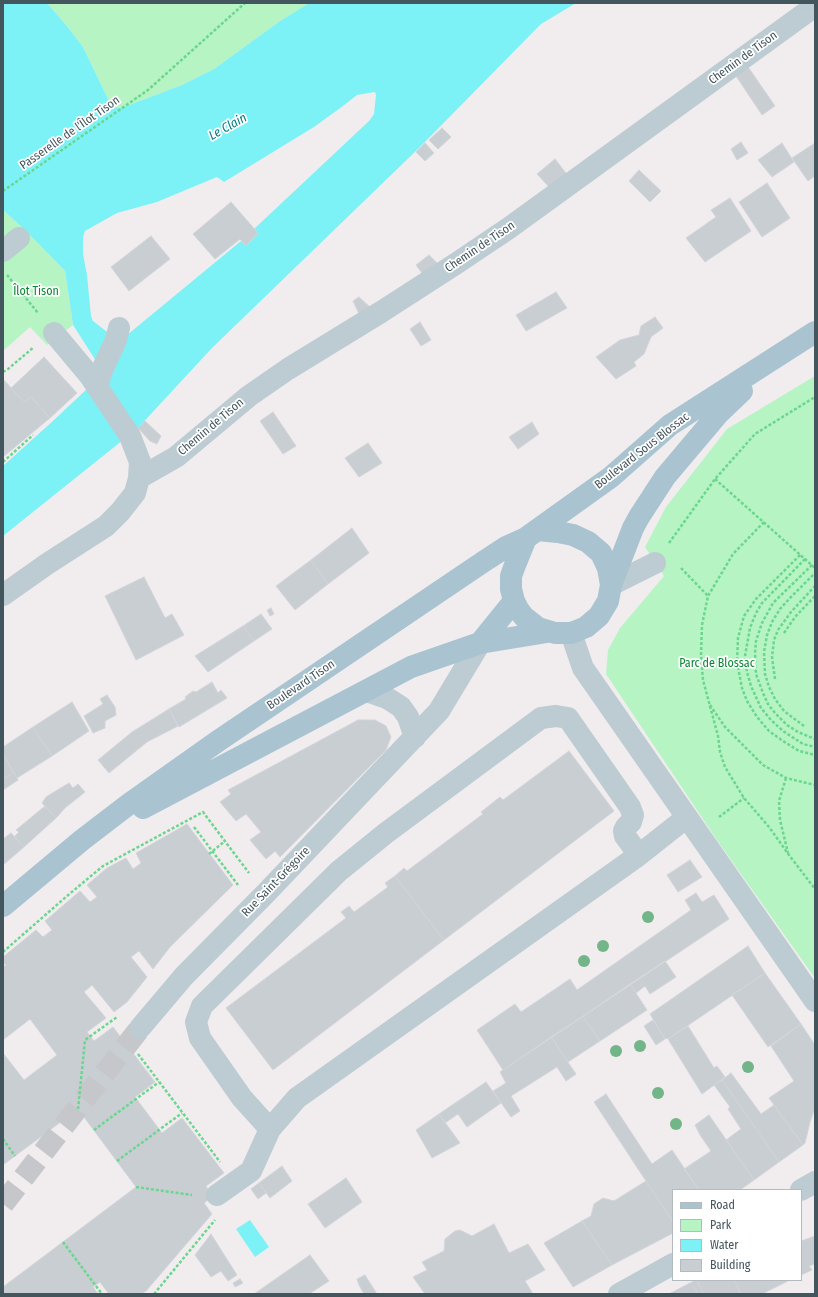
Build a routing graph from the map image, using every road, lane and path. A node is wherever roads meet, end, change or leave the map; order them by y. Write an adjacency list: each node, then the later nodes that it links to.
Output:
1 (245, 3): 3 (path, Passerelle de l'Îlot Tison)
2 (815, 6): 15 (street, Chemin de Tison)
3 (3, 191)
4 (6, 274): 6 (path)
5 (815, 332): 9 (main road, Boulevard Sous Blossac)
6 (54, 333): 11 (street)
7 (118, 334): 11 (street)
8 (36, 345): 10 (path)
9 (789, 349): 18 (main road, Boulevard Sous Blossac); 26 (main road, Boulevard Sous Blossac)
10 (3, 372)
11 (94, 381): 15 (street)
12 (815, 397): 16 (path)
13 (33, 435): 14 (path)
14 (3, 462)
15 (139, 478): 28 (street)
16 (716, 479): 17 (path); 21 (path)
17 (764, 522): 19 (path); 29 (path)
18 (531, 534): 26 (main road, Boulevard Sous Blossac); 31 (main road, Boulevard Sous Blossac); 49 (main road, Boulevard Tison)
19 (800, 554): 20 (path); 43 (path)
20 (805, 559): 22 (path); 42 (path)
21 (655, 563): 26 (street)
22 (812, 565): 24 (path); 41 (path)
23 (680, 567): 29 (path)
24 (815, 568)
25 (815, 573): 39 (path)
26 (611, 585): 33 (main road, Boulevard Sous Blossac)
27 (815, 586): 36 (path)
28 (3, 595)
29 (708, 596): 38 (path)
30 (815, 596): 34 (path)
31 (514, 601): 32 (main road, Boulevard Sous Blossac); 35 (main road)
32 (547, 632): 33 (main road, Boulevard Sous Blossac); 35 (main road, Boulevard Tison)
33 (571, 633): 47 (street)
34 (784, 633)
35 (480, 643): 37 (main road, Boulevard Tison); 40 (street, Rue Saint-Grégoire)
36 (775, 679)
37 (367, 690): 40 (street); 49 (main road, Boulevard Tison)
38 (708, 703): 44 (path); 46 (path)
39 (804, 726)
40 (414, 737): 62 (street, Rue Saint-Grégoire)
41 (815, 739)
42 (815, 747)
43 (815, 755)
44 (786, 778): 45 (path); 54 (path)
45 (815, 785)
46 (744, 798): 47 (path); 54 (path)
47 (697, 825): 53 (street); 60 (street)
48 (194, 827): 51 (path)
49 (82, 840): 58 (main road, Boulevard Tison)
50 (225, 841): 51 (path); 55 (path); 59 (path)
51 (213, 851): 52 (path); 57 (path)
52 (209, 854)
53 (639, 854): 67 (street); 67 (street)
54 (789, 855): 56 (path)
55 (250, 874)
56 (815, 889)
57 (234, 891)
58 (3, 906)
59 (3, 952)
60 (815, 1001)
61 (112, 1020): 65 (path)
62 (140, 1028)
63 (138, 1054): 64 (path)
64 (159, 1082): 66 (path); 68 (path)
65 (78, 1109)
66 (182, 1113): 71 (path); 72 (path)
67 (270, 1129): 76 (street)
68 (94, 1130)
69 (3, 1139): 70 (path)
70 (16, 1156)
71 (117, 1161)
72 (223, 1166)
73 (815, 1182): 75 (street)
74 (136, 1187): 76 (path)
75 (802, 1189)
76 (206, 1195)
77 (218, 1217): 81 (path)
78 (63, 1242): 80 (path)
79 (672, 1265): 82 (street)
80 (102, 1294)
81 (154, 1294)
82 (619, 1294)

